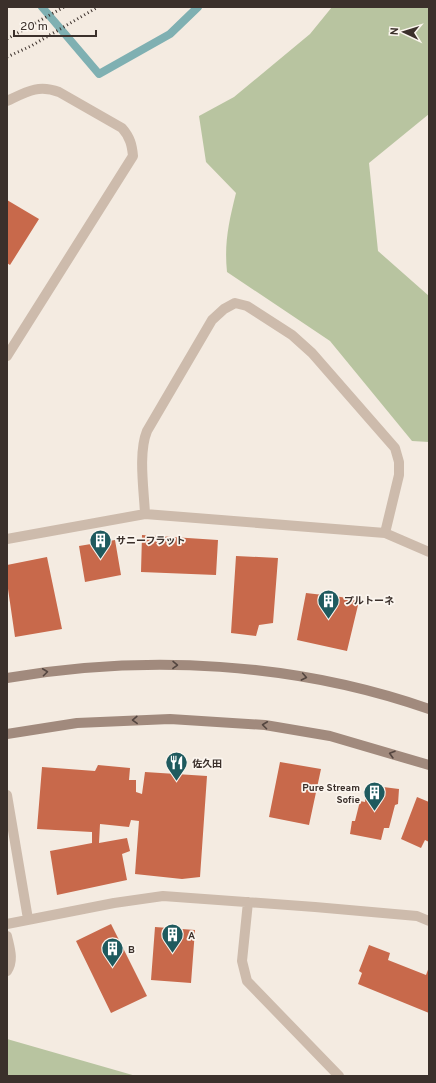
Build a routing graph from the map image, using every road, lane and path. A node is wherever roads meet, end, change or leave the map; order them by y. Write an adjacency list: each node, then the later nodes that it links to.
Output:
1 (7, 101): 2 (street)
2 (7, 356)
3 (145, 514): 4 (street); 4 (street); 5 (street)
4 (385, 534): 6 (street)
5 (7, 539)
6 (429, 552)
7 (7, 678): 8 (street, one-way to 8)
8 (429, 709)
9 (7, 734): 10 (street, one-way to 9)
10 (429, 765)
11 (7, 795): 13 (street)
12 (248, 902): 13 (street); 14 (street); 18 (street)
13 (28, 920): 15 (street)
14 (429, 921)
15 (7, 924)
16 (7, 936): 17 (street)
17 (7, 971)
18 (339, 1076)

